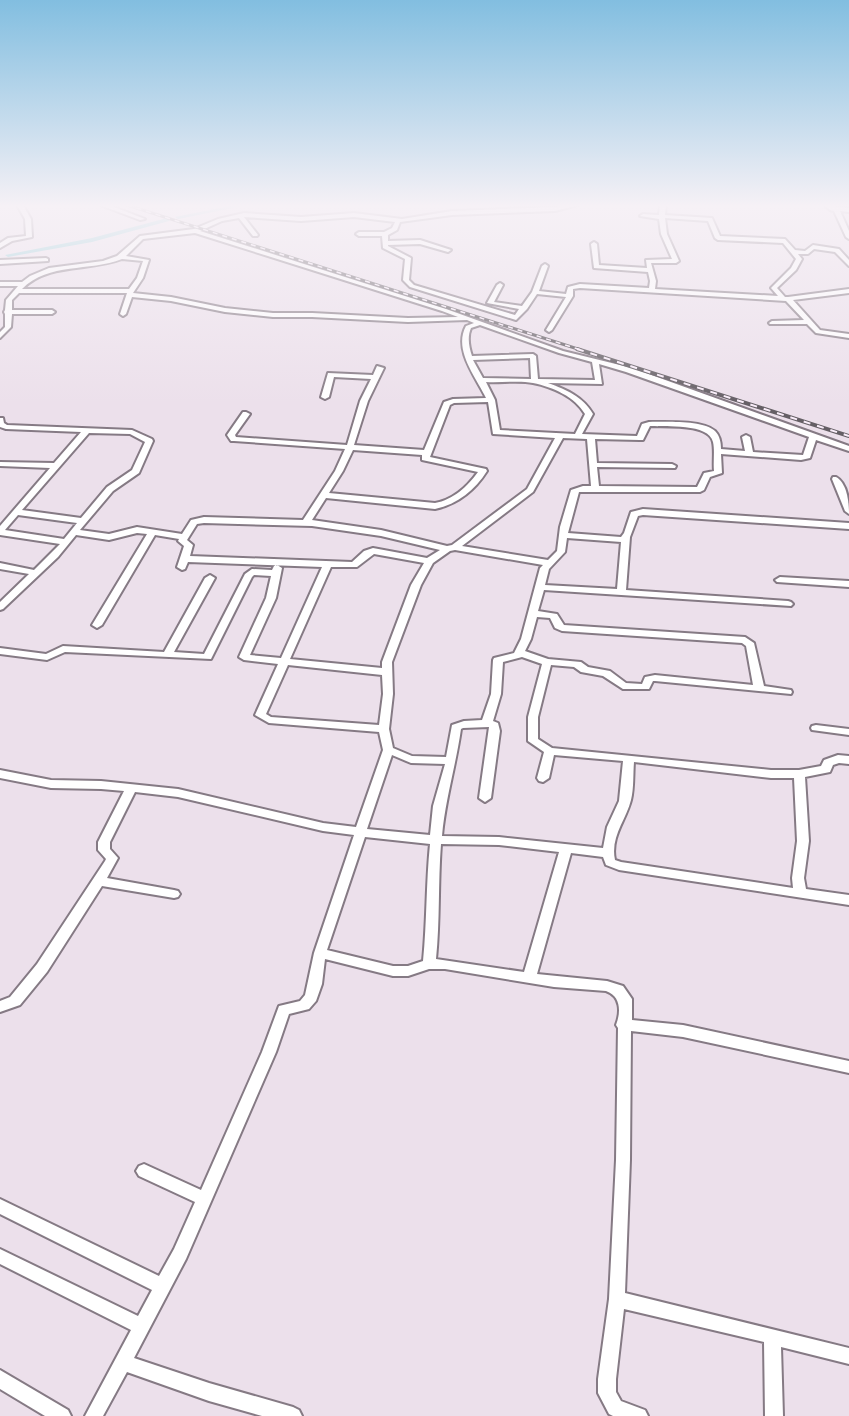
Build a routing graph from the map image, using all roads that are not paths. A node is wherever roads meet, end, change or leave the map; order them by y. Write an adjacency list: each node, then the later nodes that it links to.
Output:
1 (55, 271): 8 (street)
2 (142, 271): 16 (street)
3 (321, 271): 23 (street)
4 (407, 271): 19 (street)
5 (543, 271): 15 (street)
6 (651, 271): 12 (street)
7 (791, 271): 18 (street)
8 (41, 273): 10 (street)
9 (0, 284): 10 (street)
10 (23, 284): 13 (street)
11 (500, 285): 19 (street)
12 (652, 290): 17 (street); 18 (street)
13 (17, 291): 16 (street); 20 (street)
14 (849, 291): 18 (street)
15 (536, 292): 17 (street); 19 (street)
16 (130, 293): 22 (street); 23 (street)
17 (570, 296): 29 (street)
18 (786, 299): 24 (street)
19 (525, 308)
20 (7, 312): 21 (street); 30 (street)
21 (52, 312)
22 (123, 314)
23 (468, 318): 25 (street)
24 (807, 322): 26 (street); 31 (street)
25 (481, 323): 28 (street); 33 (street)
26 (772, 323)
27 (404, 325): 28 (street)
28 (467, 328): 32 (street)
29 (549, 330)
30 (0, 336)
31 (849, 336)
32 (470, 358): 36 (street); 37 (street)
33 (595, 361): 37 (street); 47 (street)
34 (380, 368): 35 (street)
35 (376, 376): 38 (street); 48 (street)
36 (482, 381): 37 (street); 39 (street)
37 (535, 381): 44 (street)
38 (325, 397)
39 (491, 400): 43 (street); 51 (street)
40 (246, 414): 48 (street)
41 (0, 420): 42 (street)
42 (87, 430): 55 (street); 63 (street)
43 (560, 436): 44 (street); 73 (street)
44 (577, 437): 45 (street)
45 (591, 437): 50 (street); 54 (street)
46 (746, 437): 52 (street)
47 (813, 437): 49 (street); 52 (street)
48 (350, 447): 51 (street); 59 (street)
49 (849, 449)
50 (717, 451): 52 (street); 58 (street)
51 (426, 453): 59 (street)
52 (750, 454)
53 (0, 464): 55 (street)
54 (593, 465): 56 (street); 58 (street)
55 (56, 466): 62 (street)
56 (672, 466)
57 (836, 479): 60 (street)
58 (595, 488): 69 (street)
59 (325, 495): 64 (street)
60 (848, 501): 61 (street)
61 (849, 511)
62 (16, 512): 63 (street); 66 (street)
63 (84, 521): 67 (street)
64 (306, 523): 70 (street); 73 (street)
65 (849, 526): 71 (street)
66 (0, 532): 72 (street)
67 (75, 532): 68 (street); 72 (street)
68 (152, 532): 70 (street); 89 (street)
69 (563, 535): 71 (street); 76 (street)
70 (184, 537): 74 (street)
71 (626, 537): 85 (street)
72 (66, 542): 79 (street)
73 (451, 548): 75 (street); 76 (street)
74 (280, 561): 77 (street); 80 (street)
75 (429, 561): 77 (street); 95 (street)
76 (550, 563): 84 (street)
77 (327, 565): 93 (street)
78 (0, 566): 79 (street)
79 (36, 573): 87 (street)
80 (275, 573): 92 (street); 93 (street)
81 (210, 578): 92 (street)
82 (780, 580): 83 (street)
83 (849, 584)
84 (541, 587): 85 (street); 88 (street)
85 (621, 593): 86 (street)
86 (788, 604)
87 (0, 608)
88 (532, 613): 91 (street); 96 (street)
89 (97, 625)
90 (0, 651): 92 (street)
91 (520, 653): 94 (street); 98 (street)
92 (168, 654)
93 (285, 662): 95 (street); 100 (street)
94 (547, 662): 96 (street); 103 (street)
95 (387, 672): 100 (street)
96 (759, 689): 97 (street)
97 (787, 692)
98 (487, 722): 106 (street); 111 (street)
99 (816, 728): 101 (street)
100 (384, 729): 102 (street)
101 (849, 732)
102 (388, 750): 106 (street); 112 (street)
103 (550, 751): 104 (street); 109 (street)
104 (630, 758): 108 (street); 115 (street)
105 (849, 759): 108 (street)
106 (451, 761): 113 (street)
107 (0, 774): 110 (street)
108 (799, 774): 117 (street)
109 (543, 778)
110 (131, 789): 112 (street); 116 (street)
111 (485, 798)
112 (360, 832): 113 (street); 120 (street)
113 (435, 840): 114 (street); 121 (street)
114 (566, 849): 115 (street); 122 (street)
115 (608, 853): 117 (street)
116 (99, 881): 118 (street); 123 (street)
117 (800, 893): 119 (street)
118 (174, 894)
119 (849, 900)
120 (320, 953): 121 (street); 127 (street)
121 (429, 964): 122 (street)
122 (529, 978): 124 (street)
123 (0, 1007)
124 (623, 1025): 125 (street); 131 (street)
125 (849, 1067)
126 (144, 1171): 127 (street)
127 (204, 1199): 130 (street)
128 (0, 1206): 130 (street)
129 (0, 1256): 132 (street)
130 (162, 1286): 132 (street)
131 (618, 1299): 133 (street); 140 (street)
132 (141, 1326): 135 (street)
133 (772, 1336): 134 (street); 141 (street)
134 (849, 1356)
135 (122, 1362): 138 (street); 139 (street)
136 (0, 1380): 137 (street)
137 (62, 1416)
138 (94, 1416)
139 (293, 1416)
140 (639, 1416)
141 (774, 1416)

